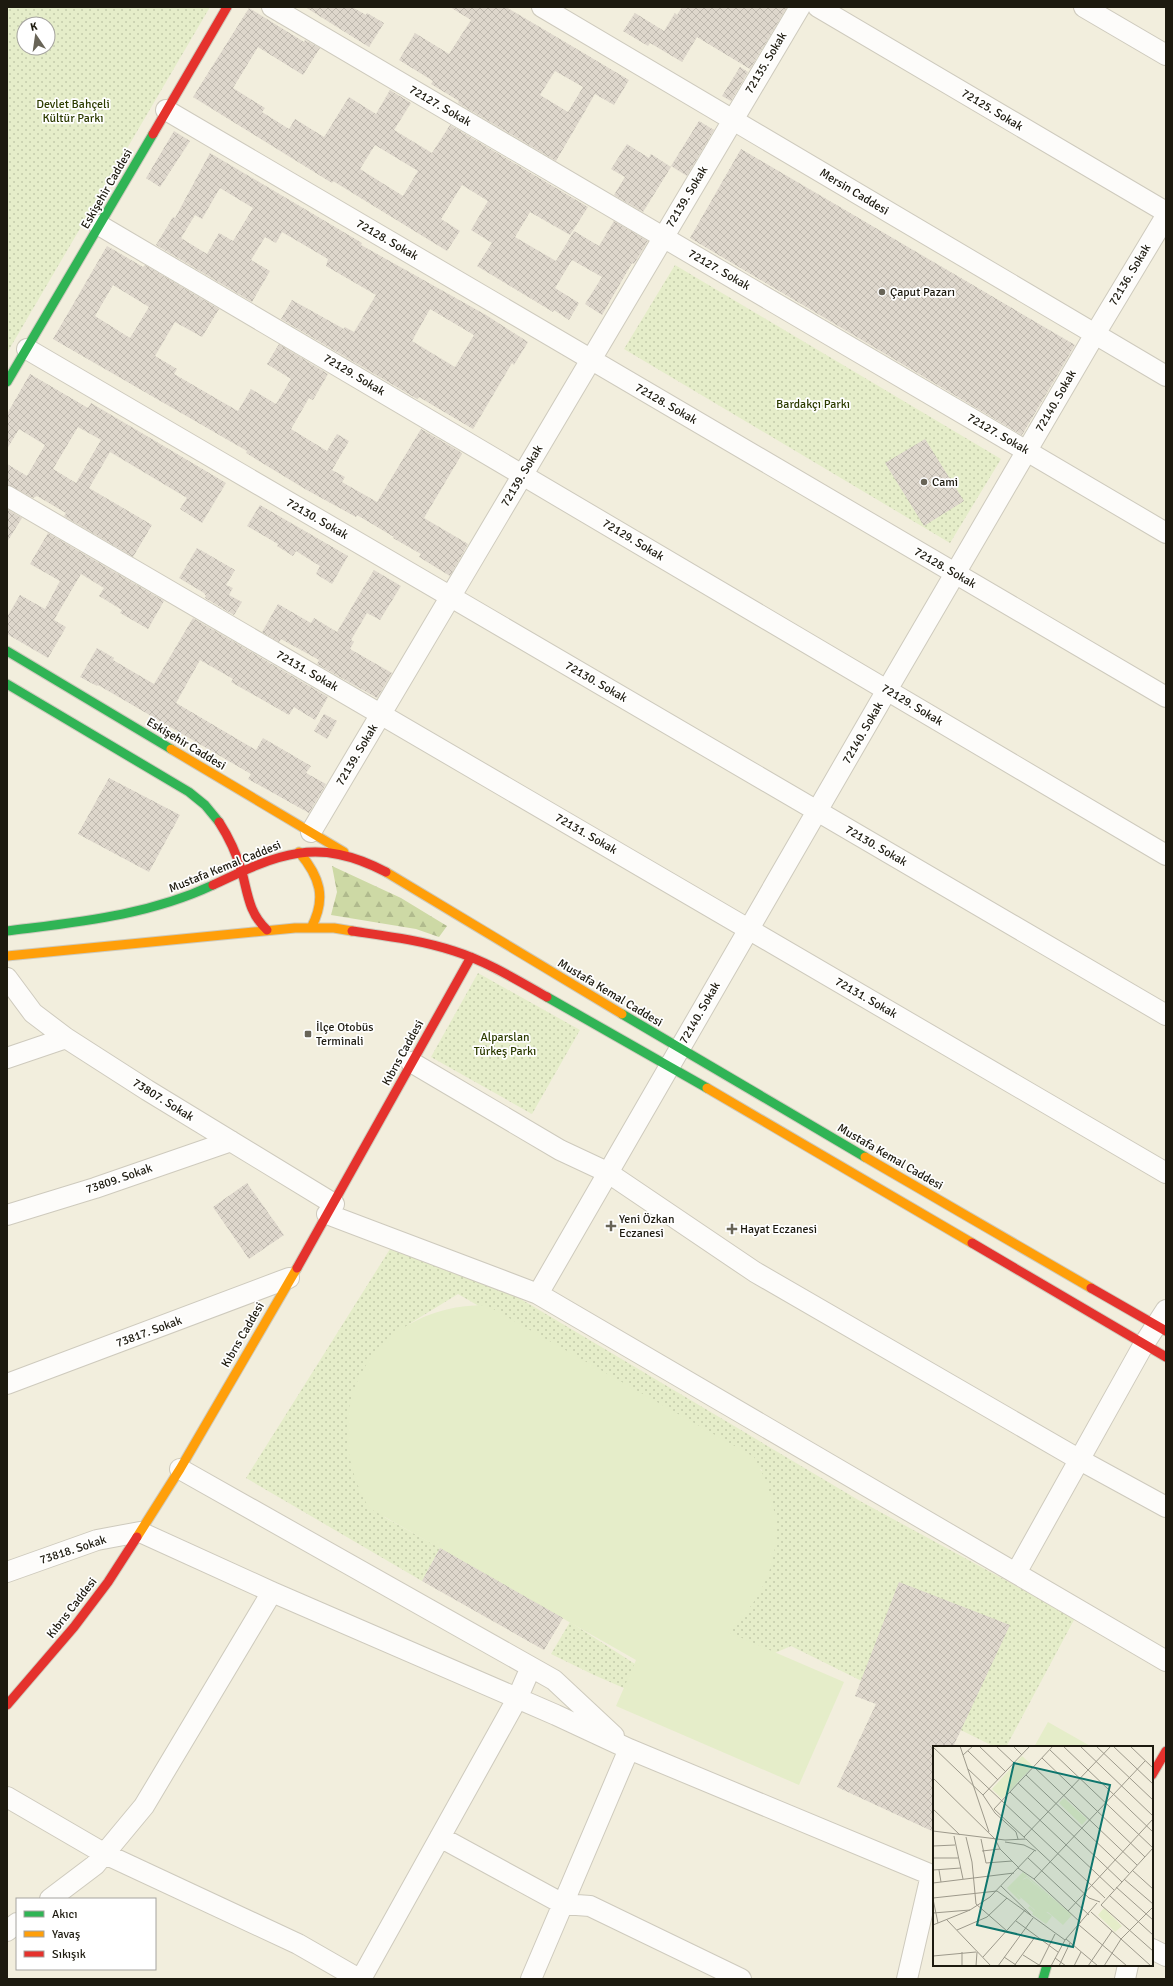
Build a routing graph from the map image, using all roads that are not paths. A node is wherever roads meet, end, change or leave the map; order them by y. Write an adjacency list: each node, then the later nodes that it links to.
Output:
1 (227, 7): 8 (main road, Eskişehir Caddesi)
2 (272, 7): 13 (street, 72127. Sokak)
3 (542, 7): 9 (street, Mersin Caddesi)
4 (800, 7): 9 (street, 72135. Sokak)
5 (818, 7): 10 (street, 72125. Sokak)
6 (1084, 7): 7 (street)
7 (1166, 55)
8 (166, 110): 12 (main road, Eskişehir Caddesi); 16 (street, 72128. Sokak)
9 (732, 120): 13 (street, 72139. Sokak); 14 (street, Mersin Caddesi)
10 (1166, 212)
11 (1166, 216): 14 (street, 72136. Sokak)
12 (99, 225): 15 (main road, Eskişehir Caddesi); 20 (street, 72129. Sokak)
13 (663, 237): 16 (street, 72139. Sokak); 19 (street, 72127. Sokak)
14 (1095, 334): 17 (street, Mersin Caddesi); 19 (street, 72140. Sokak)
15 (26, 349): 18 (main road, Eskişehir Caddesi); 24 (street, 72130. Sokak)
16 (591, 360): 20 (street, 72139. Sokak); 23 (street, 72128. Sokak)
17 (1166, 376)
18 (7, 382)
19 (1027, 451): 22 (street, 72127. Sokak); 23 (street, 72140. Sokak)
20 (522, 475): 24 (street, 72139. Sokak); 27 (street, 72129. Sokak)
21 (7, 496): 29 (street, 72131. Sokak)
22 (1166, 533)
23 (955, 574): 27 (street, 72140. Sokak); 28 (street, 72128. Sokak)
24 (450, 597): 29 (street, 72139. Sokak); 30 (street, 72130. Sokak)
25 (7, 651): 31 (main road, Eskişehir Caddesi)
26 (7, 684): 35 (main road)
27 (887, 690): 30 (street, 72140. Sokak); 33 (street, 72129. Sokak)
28 (1166, 697)
29 (381, 714): 31 (street, 72139. Sokak); 37 (street, 72131. Sokak)
30 (817, 811): 37 (street, 72140. Sokak); 43 (street, 72130. Sokak)
31 (311, 832): 34 (main road, Eskişehir Caddesi)
32 (299, 852): 34 (main road, Mustafa Kemal Caddesi); 35 (main road, Mustafa Kemal Caddesi); 36 (main road)
33 (1166, 855)
34 (352, 857): 45 (main road, Mustafa Kemal Caddesi)
35 (242, 872): 38 (main road); 39 (main road, Mustafa Kemal Caddesi)
36 (311, 928): 38 (main road); 41 (main road)
37 (748, 929): 45 (street, 72140. Sokak); 51 (street, 72131. Sokak)
38 (267, 930): 40 (main road)
39 (7, 931)
40 (7, 956)
41 (471, 957): 47 (main road, Kıbrıs Caddesi); 48 (main road)
42 (7, 978): 44 (street, 73807. Sokak)
43 (1166, 1015)
44 (66, 1038): 46 (street); 49 (street, 73807. Sokak)
45 (679, 1049): 48 (street, 72140. Sokak); 56 (main road, Mustafa Kemal Caddesi)
46 (7, 1058)
47 (411, 1062): 50 (street); 52 (main road, Kıbrıs Caddesi)
48 (669, 1066): 50 (street, 72140. Sokak); 57 (main road)
49 (231, 1141): 52 (street, 73807. Sokak); 53 (street, 73809. Sokak)
50 (607, 1172): 55 (street, 72140. Sokak); 60 (street)
51 (1166, 1173)
52 (331, 1209): 54 (main road, Kıbrıs Caddesi); 55 (street, 73807. Sokak)
53 (7, 1215)
54 (289, 1278): 59 (street, 73817. Sokak); 61 (main road, Kıbrıs Caddesi)
55 (538, 1294): 65 (street, 73807. Sokak)
56 (1163, 1322): 57 (street)
57 (1144, 1344): 58 (main road); 60 (street)
58 (1166, 1357)
59 (7, 1384)
60 (1080, 1460): 62 (street); 65 (street)
61 (180, 1469): 63 (main road, Kıbrıs Caddesi); 68 (street)
62 (1166, 1507)
63 (140, 1532): 64 (street, 73818. Sokak); 66 (street); 70 (main road, Kıbrıs Caddesi)
64 (7, 1572)
65 (1016, 1573): 67 (street, 73807. Sokak)
66 (272, 1592): 69 (street); 76 (street)
67 (1166, 1661)
68 (531, 1667): 69 (street); 71 (street)
69 (518, 1699): 71 (street); 75 (street)
70 (7, 1705)
71 (629, 1749): 77 (street); 79 (street)
72 (1166, 1751): 73 (main road)
73 (1153, 1773)
74 (7, 1798): 76 (street)
75 (440, 1837): 79 (street); 87 (street)
76 (105, 1854): 78 (street); 87 (street)
77 (933, 1876): 90 (street)
78 (51, 1898)
79 (563, 1904): 86 (street); 88 (street)
80 (16, 1924): 81 (street)
81 (7, 1931)
82 (1153, 1950): 83 (street)
83 (1166, 1956)
84 (1046, 1966): 91 (main road)
85 (1128, 1966): 92 (street)
86 (710, 1973): 89 (street)
87 (360, 1979)
88 (531, 1979)
89 (741, 1979)
90 (907, 1979)
91 (1043, 1979)
92 (1125, 1979)

